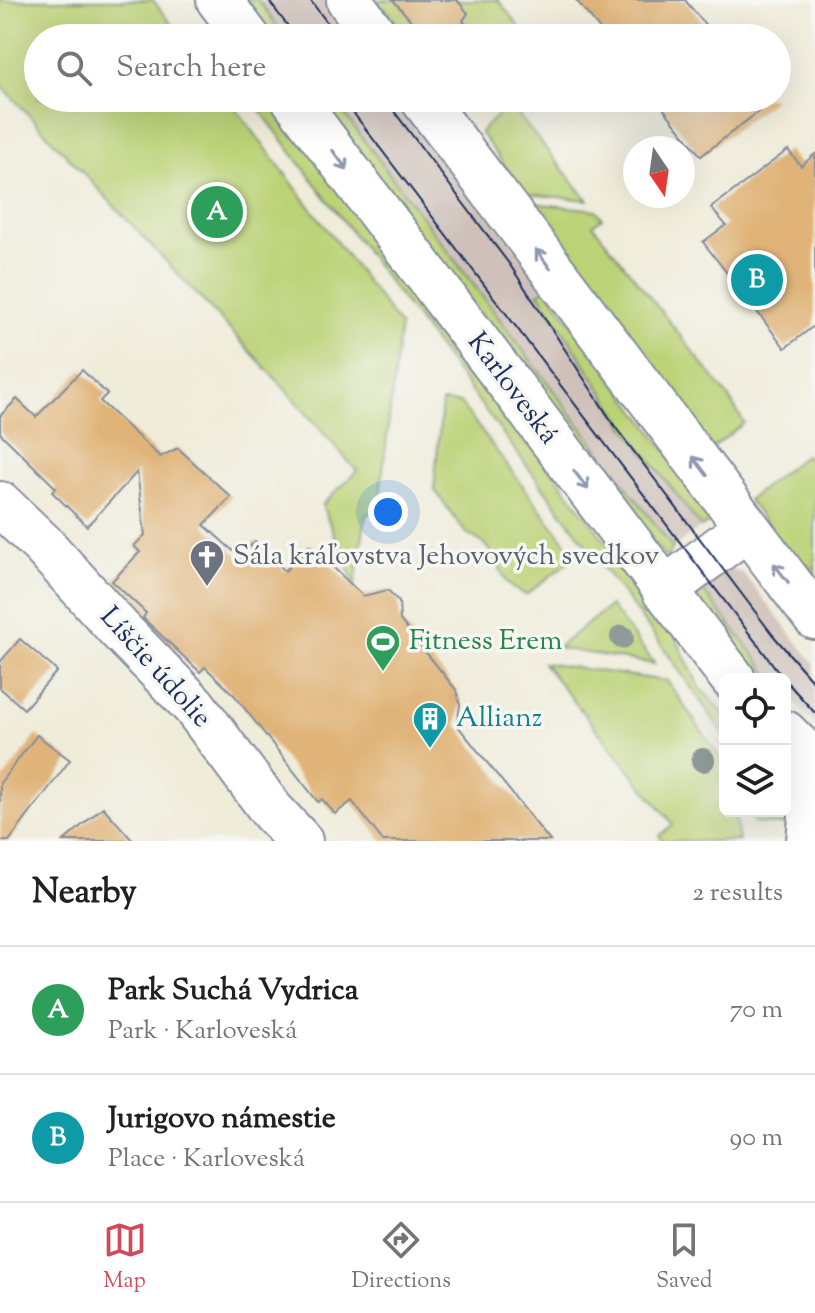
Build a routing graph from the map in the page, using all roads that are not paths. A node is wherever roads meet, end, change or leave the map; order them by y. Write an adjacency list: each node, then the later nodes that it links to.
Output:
1 (219, 0): 3 (main road)
2 (349, 0): 4 (main road)
3 (237, 24)
4 (367, 24)
5 (304, 112): 9 (main road, Karloveská, one-way to 9)
6 (433, 112): 8 (main road, one-way to 6)
7 (0, 504): 13 (main road, Líščie údolie)
8 (747, 528): 9 (main road); 10 (main road, one-way to 8)
9 (664, 590): 11 (main road, Karloveská)
10 (815, 617)
11 (728, 673)
12 (803, 751): 14 (main road)
13 (300, 841)
14 (809, 841)

